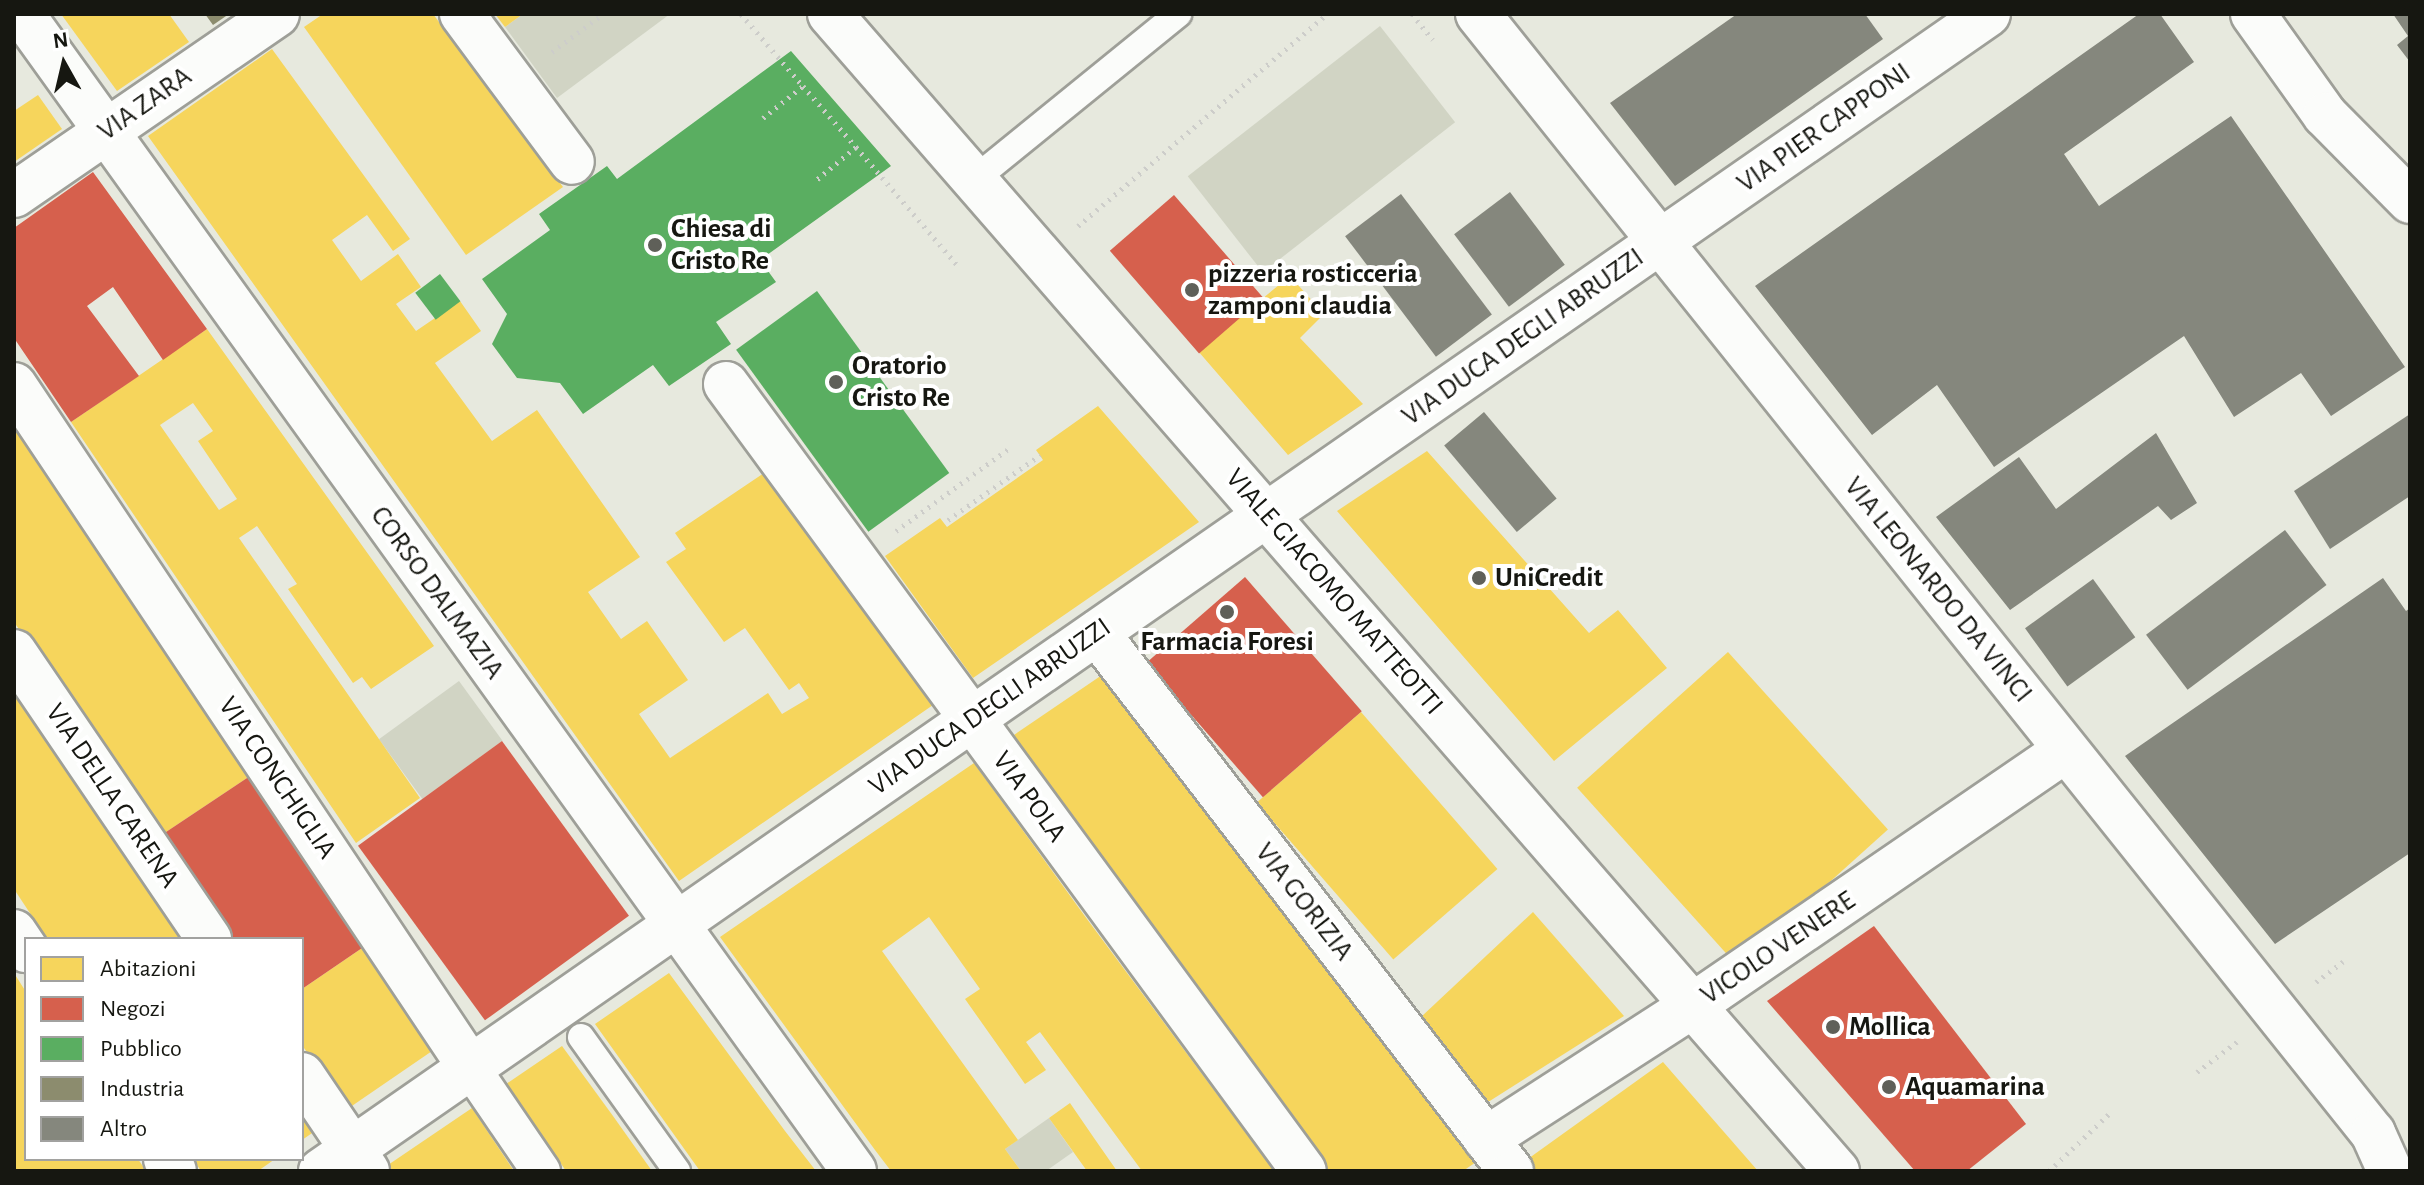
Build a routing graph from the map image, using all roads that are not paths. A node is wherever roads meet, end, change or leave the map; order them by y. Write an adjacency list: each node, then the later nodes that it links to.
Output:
1 (22, 14): 9 (street, CORSO DALMAZIA)
2 (277, 14): 9 (street, VIA ZARA)
3 (462, 14): 10 (street)
4 (1178, 14): 11 (lane)
5 (1478, 14): 14 (street, VIA LEONARDO DA VINCI)
6 (1988, 14): 14 (street, VIA PIER CAPPONI)
7 (2253, 14): 13 (street)
8 (842, 18): 11 (street, VIALE GIACOMO MATTEOTTI)
9 (106, 131): 12 (street, VIA ZARA); 22 (street, CORSO DALMAZIA)
10 (572, 162)
11 (975, 179): 17 (street, VIALE GIACOMO MATTEOTTI)
12 (14, 195)
13 (2410, 201)
14 (1660, 242): 17 (street, VIA DUCA DEGLI ABRUZZI); 21 (street, VIA LEONARDO DA VINCI)
15 (726, 384): 20 (street, VIA POLA)
16 (14, 385): 26 (street, VIA CONCHIGLIA)
17 (1267, 514): 18 (street, VIA DUCA DEGLI ABRUZZI); 24 (street, VIALE GIACOMO MATTEOTTI)
18 (1097, 633): 20 (street, VIA DUCA DEGLI ABRUZZI); 28 (street, VIA GORIZIA)
19 (14, 652): 23 (street, VIA DELLA CARENA)
20 (972, 719): 22 (street, VIA DUCA DEGLI ABRUZZI); 33 (street, VIA POLA)
21 (2066, 750): 24 (street, VICOLO VENERE); 35 (street, VIA LEONARDO DA VINCI)
22 (675, 926): 26 (street, VIA DUCA DEGLI ABRUZZI); 32 (street, CORSO DALMAZIA)
23 (208, 937)
24 (1692, 1006): 28 (street, VICOLO VENERE); 34 (street, VIALE GIACOMO MATTEOTTI)
25 (581, 1037): 31 (lane)
26 (470, 1067): 29 (street, VIA DUCA DEGLI ABRUZZI); 30 (street, VIA CONCHIGLIA)
27 (304, 1079): 29 (street)
28 (1495, 1160)
29 (347, 1164)
30 (541, 1171)
31 (677, 1171)
32 (854, 1171)
33 (1304, 1171)
34 (1837, 1171)
35 (2390, 1171)

